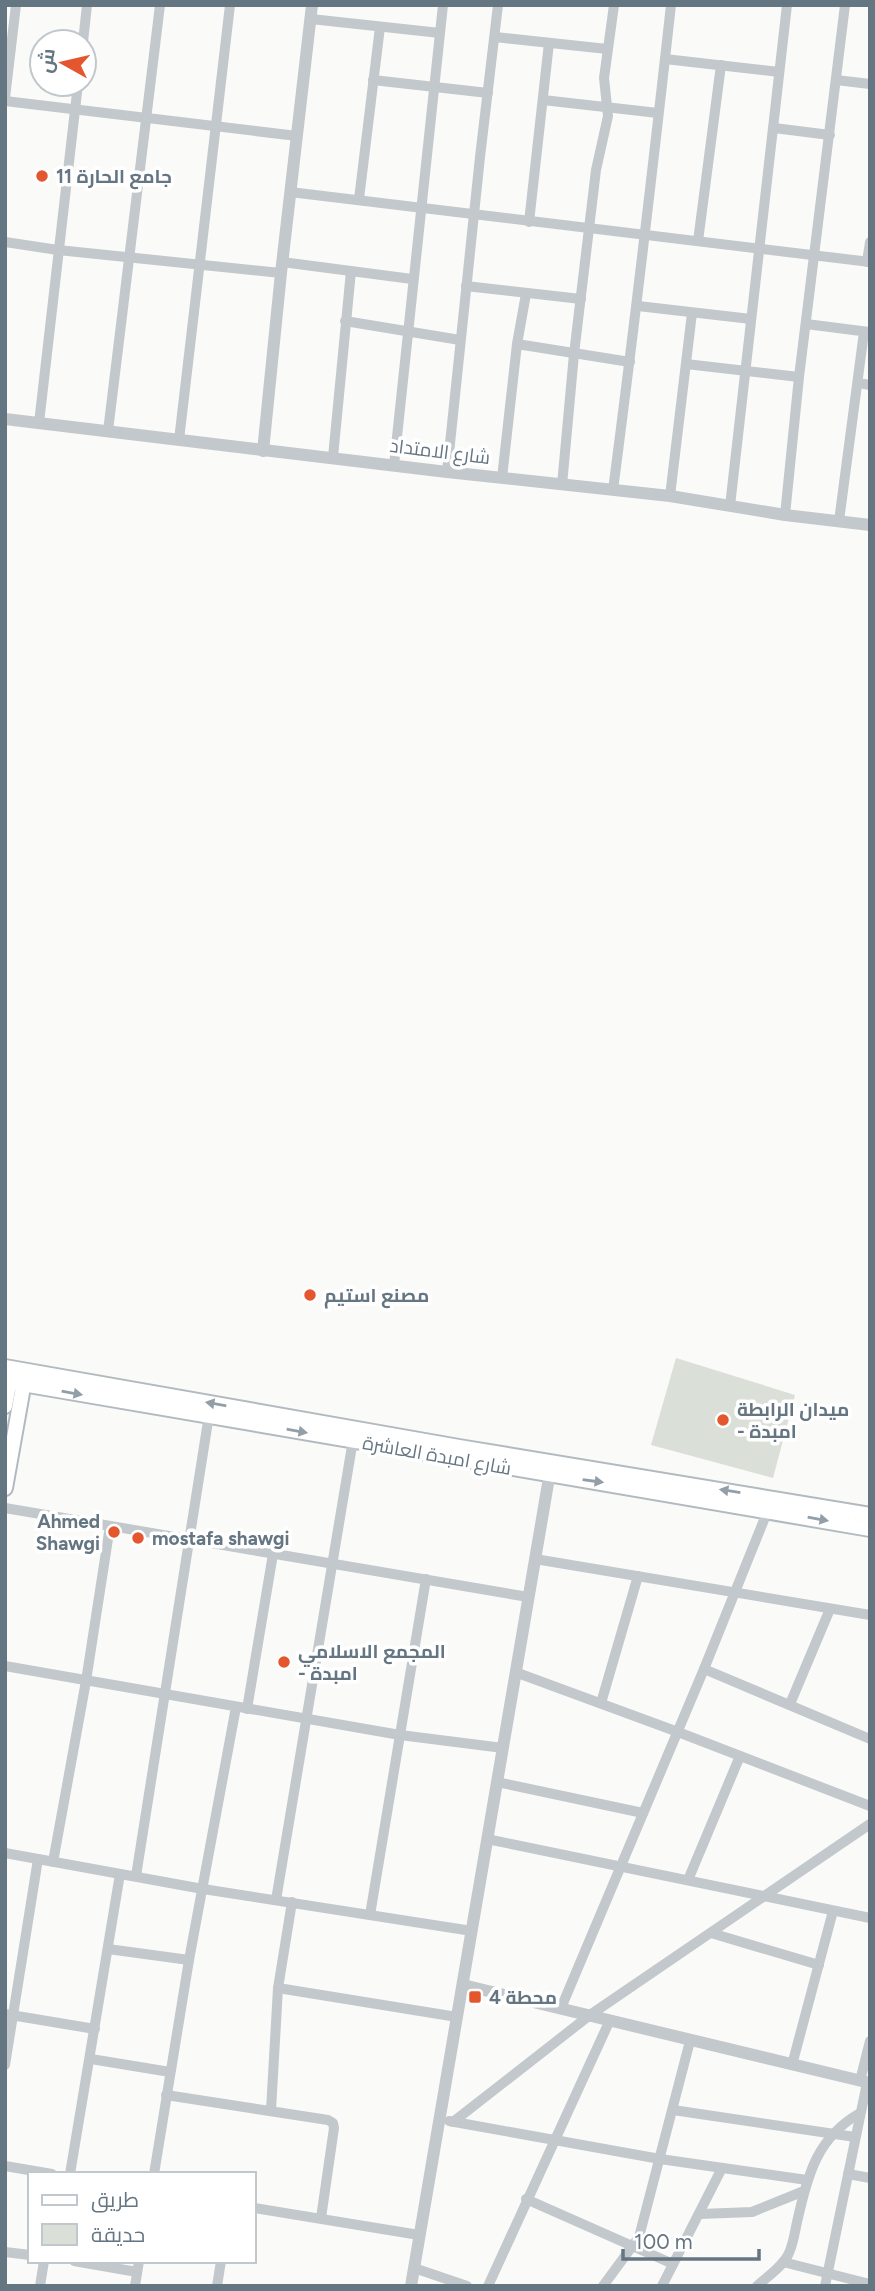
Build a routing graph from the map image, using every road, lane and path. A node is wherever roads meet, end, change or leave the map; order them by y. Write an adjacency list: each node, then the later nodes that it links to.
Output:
1 (16, 5): 27 (street)
2 (87, 5): 13 (street)
3 (160, 5): 32 (street)
4 (230, 5): 33 (street)
5 (443, 5): 14 (street)
6 (498, 5): 15 (street)
7 (614, 5): 17 (street)
8 (671, 5): 18 (street)
9 (787, 5): 20 (street)
10 (845, 5): 22 (street)
11 (312, 12): 12 (street); 36 (street)
12 (380, 27): 14 (street); 21 (street)
13 (84, 28)
14 (440, 33): 24 (street)
15 (495, 37): 16 (street); 25 (street)
16 (549, 43): 17 (street); 28 (street)
17 (607, 49): 29 (street)
18 (665, 59): 19 (street); 31 (street)
19 (721, 65): 20 (street); 44 (street)
20 (779, 72): 34 (street)
21 (373, 80): 24 (street); 38 (street)
22 (836, 80): 23 (street); 35 (street)
23 (870, 85)
24 (434, 87): 25 (street); 39 (street)
25 (488, 93): 40 (street)
26 (76, 98): 30 (street)
27 (5, 100): 30 (street)
28 (542, 100): 29 (street); 41 (street)
29 (607, 108): 31 (street); 42 (street)
30 (75, 110): 32 (street); 48 (street)
31 (658, 113): 43 (street)
32 (145, 118): 33 (street); 49 (street)
33 (216, 127): 36 (street); 52 (street)
34 (774, 128): 35 (street); 47 (street)
35 (830, 135): 50 (street)
36 (297, 136): 37 (street)
37 (290, 192): 38 (street); 53 (street)
38 (359, 199): 39 (street)
39 (420, 207): 40 (street); 55 (street)
40 (475, 215): 41 (street); 56 (street)
41 (529, 222): 42 (street)
42 (590, 229): 43 (street); 58 (street)
43 (643, 235): 44 (street); 59 (street)
44 (698, 241): 47 (street)
45 (5, 242): 48 (street)
46 (870, 242): 51 (street)
47 (760, 249): 50 (street); 61 (street)
48 (58, 250): 49 (street); 76 (street)
49 (129, 256): 52 (street); 77 (street)
50 (814, 256): 51 (street); 63 (street)
51 (869, 262)
52 (200, 264): 53 (street); 78 (street)
53 (281, 267): 54 (street); 79 (street)
54 (351, 271): 55 (street); 62 (street)
55 (412, 279): 64 (street)
56 (466, 286): 57 (street); 66 (street)
57 (526, 294): 58 (street); 67 (street)
58 (581, 299): 68 (street)
59 (638, 306): 60 (street); 69 (street)
60 (692, 313): 61 (street); 70 (street)
61 (751, 319): 71 (street)
62 (345, 321): 64 (street); 80 (street)
63 (806, 324): 65 (street); 72 (street)
64 (407, 331): 66 (street); 81 (street)
65 (867, 332): 73 (street)
66 (460, 340): 82 (street)
67 (517, 344): 68 (street); 83 (street)
68 (574, 354): 69 (street); 84 (street)
69 (630, 362): 85 (street)
70 (686, 364): 71 (street); 86 (street)
71 (745, 372): 72 (street); 87 (street)
72 (799, 377): 88 (street)
73 (858, 383): 74 (street); 89 (street)
74 (870, 385)
75 (5, 419): 76 (street, شارع الامتداد)
76 (39, 423): 77 (street, شارع الامتداد)
77 (108, 430): 78 (street, شارع الامتداد)
78 (179, 440): 79 (street, شارع الامتداد)
79 (263, 451): 80 (street, شارع الامتداد)
80 (332, 457): 81 (street, شارع الامتداد)
81 (394, 465): 82 (street, شارع الامتداد)
82 (447, 472): 83 (street, شارع الامتداد)
83 (502, 478): 84 (street, شارع الامتداد)
84 (562, 485): 85 (street, شارع الامتداد)
85 (613, 490): 86 (street, شارع الامتداد)
86 (670, 496): 87 (street, شارع الامتداد)
87 (730, 506): 88 (street, شارع الامتداد)
88 (785, 515): 89 (street, شارع الامتداد)
89 (839, 521): 90 (street, شارع الامتداد)
90 (870, 525)
91 (14, 1376): 92 (main road); 93 (main road, شارع امبدة العاشرة, one-way to 93); 95 (main road, شارع امبدة العاشرة, one-way to 91); 96 (main road)
92 (5, 1406)
93 (209, 1415): 94 (main road, شارع امبدة العاشرة, one-way to 94); 102 (street)
94 (353, 1440): 95 (main road, شارع امبدة العاشرة); 105 (street)
95 (551, 1469): 98 (main road, شارع امبدة العاشرة, one-way to 98); 99 (main road, شارع امبدة العاشرة, one-way to 95); 104 (street)
96 (5, 1488)
97 (5, 1508): 100 (street)
98 (768, 1510): 101 (main road, شارع امبدة العاشرة, one-way to 101); 108 (street)
99 (870, 1515)
100 (110, 1526): 102 (street); 115 (street)
101 (870, 1529)
102 (190, 1540): 103 (street); 116 (street)
103 (273, 1554): 105 (street); 120 (street)
104 (535, 1559): 106 (street); 109 (street)
105 (332, 1563): 107 (street); 121 (street)
106 (638, 1576): 108 (street); 117 (street)
107 (426, 1579): 109 (street); 123 (street)
108 (736, 1593): 110 (street); 113 (street)
109 (528, 1597): 114 (street)
110 (830, 1609): 111 (street); 118 (street)
111 (870, 1615)
112 (5, 1666): 115 (street)
113 (705, 1670): 118 (street); 122 (street)
114 (515, 1672): 117 (street); 125 (street)
115 (86, 1681): 116 (street); 134 (street)
116 (165, 1695): 119 (street); 137 (street)
117 (601, 1703): 122 (street)
118 (790, 1704): 124 (street)
119 (236, 1707): 120 (street); 139 (street)
120 (247, 1709): 121 (street)
121 (306, 1718): 123 (street); 141 (street)
122 (678, 1732): 126 (street); 129 (street)
123 (400, 1735): 125 (street); 144 (street)
124 (870, 1739)
125 (503, 1748): 127 (street)
126 (740, 1756): 128 (street); 138 (street)
127 (497, 1782): 129 (street); 131 (street)
128 (870, 1806)
129 (643, 1813): 135 (street)
130 (868, 1826): 140 (street)
131 (487, 1839): 135 (street); 146 (street)
132 (5, 1853): 133 (street)
133 (38, 1859): 134 (street); 154 (street)
134 (53, 1862): 136 (street)
135 (620, 1865): 138 (street); 153 (street)
136 (120, 1874): 137 (street); 148 (street)
137 (136, 1876): 139 (street)
138 (688, 1880): 140 (street)
139 (204, 1889): 141 (street); 149 (street)
140 (763, 1896): 143 (street); 147 (street)
141 (276, 1899): 142 (street)
142 (292, 1902): 144 (street); 152 (street)
143 (833, 1911): 145 (street); 150 (street)
144 (370, 1915): 146 (street)
145 (870, 1918)
146 (472, 1931): 151 (street)
147 (710, 1933): 150 (street); 155 (street)
148 (108, 1949): 149 (street); 158 (street)
149 (189, 1960): 164 (street)
150 (819, 1965): 163 (street)
151 (463, 1985): 153 (street); 156 (street)
152 (278, 1988): 156 (street); 167 (street)
153 (561, 2008): 155 (street)
154 (10, 2014): 158 (street); 162 (street)
155 (590, 2015): 157 (street); 170 (street)
156 (457, 2017): 170 (street)
157 (610, 2020): 159 (street); 173 (street)
158 (95, 2029): 161 (street)
159 (690, 2041): 163 (street); 168 (street)
160 (870, 2041): 165 (street)
161 (91, 2059): 164 (street); 178 (street)
162 (5, 2065)
163 (792, 2065): 165 (street)
164 (170, 2072): 166 (street)
165 (866, 2082): 169 (street)
166 (166, 2095): 167 (street); 179 (street)
167 (271, 2110): 187 (street)
168 (673, 2110): 171 (street); 174 (street)
169 (860, 2113): 171 (street); 172 (street)
170 (446, 2121): 173 (street); 188 (street)
171 (833, 2134): 172 (street); 182 (street)
172 (855, 2137): 180 (street)
173 (554, 2141): 174 (street); 184 (street)
174 (660, 2159): 176 (street); 189 (street)
175 (5, 2166): 177 (street)
176 (722, 2168): 182 (street); 186 (street)
177 (40, 2172)
178 (71, 2172)
179 (154, 2172)
180 (848, 2174): 181 (street); 199 (street)
181 (870, 2178)
182 (807, 2180): 183 (street)
183 (804, 2191): 186 (street); 192 (street)
184 (526, 2199): 189 (street); 206 (street)
185 (256, 2208): 187 (street)
186 (700, 2214): 196 (street)
187 (321, 2218): 188 (street)
188 (419, 2235): 198 (street)
189 (633, 2246): 196 (street); 207 (street)
190 (5, 2252): 191 (street)
191 (28, 2255)
192 (783, 2262): 199 (street); 209 (street)
193 (44, 2263): 202 (street)
194 (100, 2263): 197 (street)
195 (220, 2263): 201 (street)
196 (673, 2264): 208 (street)
197 (138, 2266): 203 (street)
198 (414, 2268): 204 (street); 205 (street)
199 (828, 2274): 200 (street); 210 (street)
200 (870, 2284)
201 (220, 2285)
202 (40, 2286)
203 (135, 2286)
204 (411, 2286)
205 (467, 2286)
206 (488, 2286)
207 (603, 2286)
208 (662, 2286)
209 (757, 2286)
210 (825, 2286)

